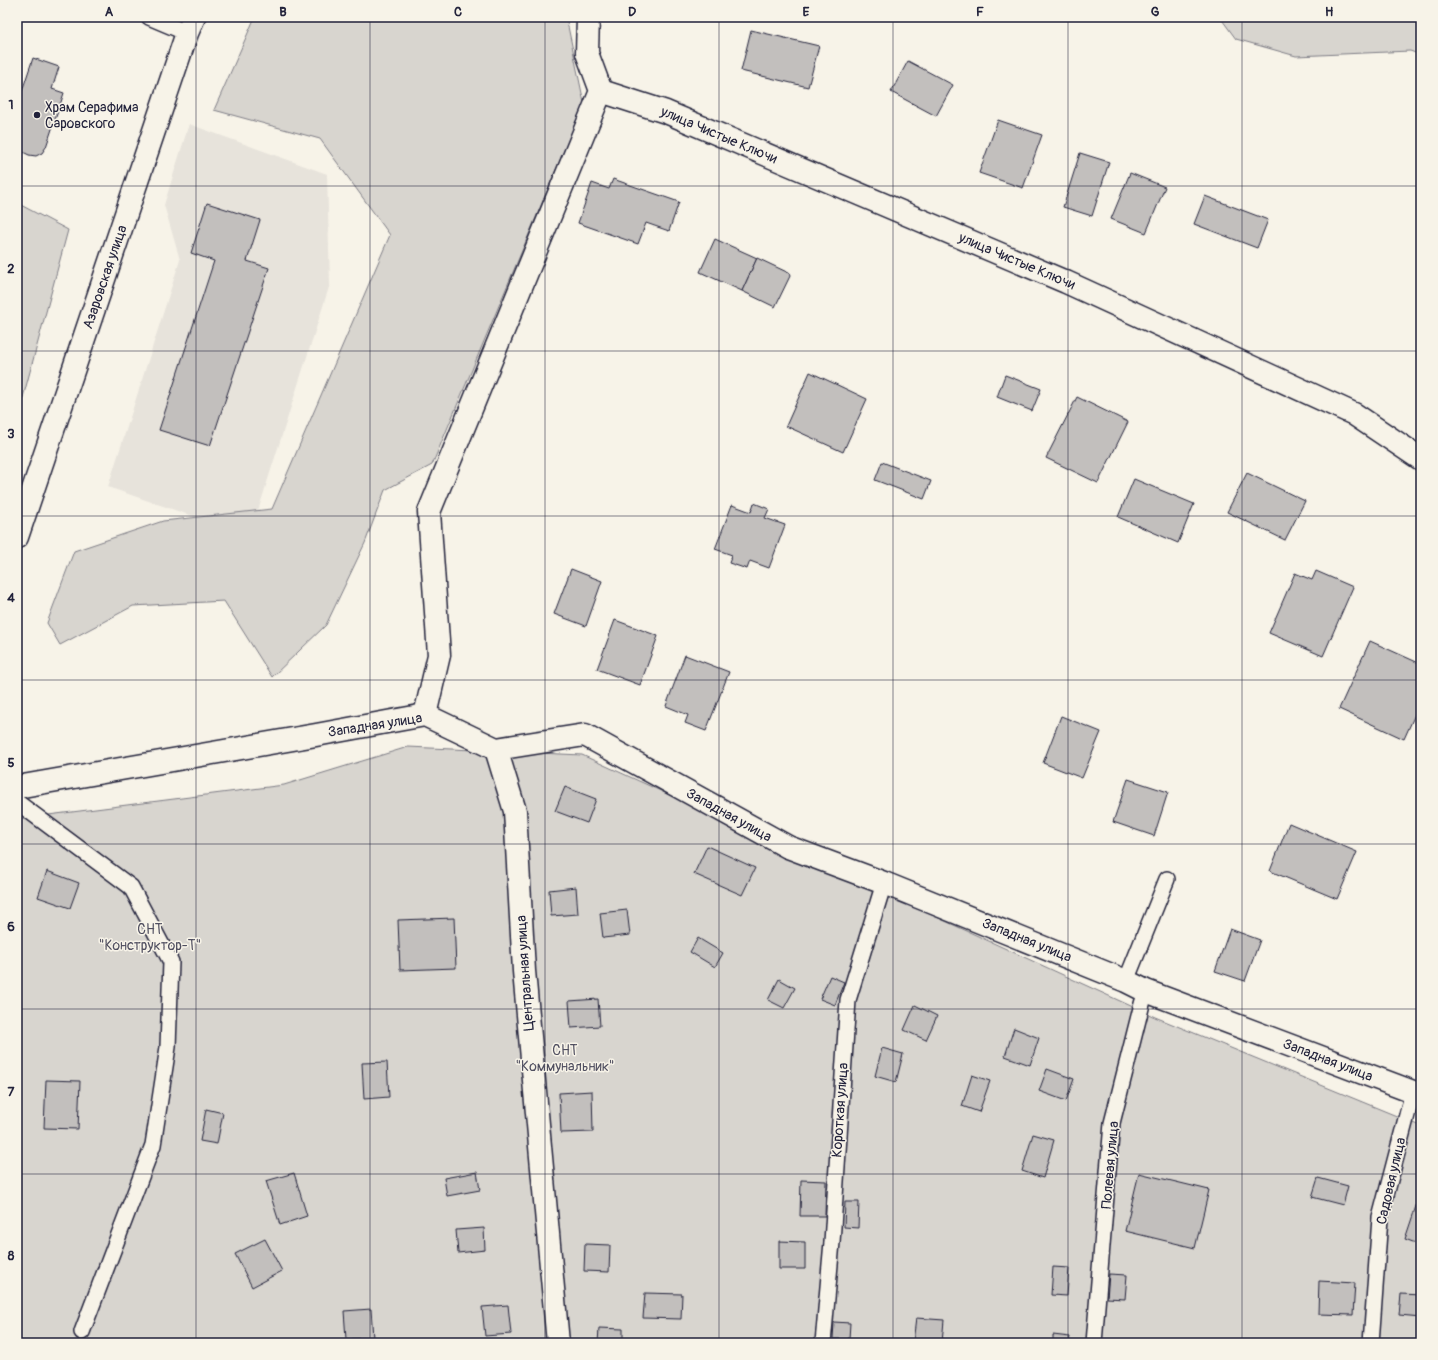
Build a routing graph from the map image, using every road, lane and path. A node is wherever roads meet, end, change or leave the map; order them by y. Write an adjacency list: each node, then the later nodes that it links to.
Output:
1 (149, 17): 3 (lane)
2 (588, 17): 4 (street)
3 (190, 25): 6 (street, Азаровская улица)
4 (601, 91): 5 (street, улица Чистые Ключи); 7 (street)
5 (1421, 459)
6 (17, 537)
7 (425, 714): 8 (street, Западная улица); 9 (street, Западная улица)
8 (496, 749): 12 (street, Западная улица); 17 (street, Центральная улица)
9 (17, 787)
10 (17, 802): 16 (lane)
11 (1167, 879): 13 (lane)
12 (884, 883): 13 (street, Западная улица); 18 (lane, Короткая улица)
13 (1126, 981): 14 (street, Западная улица)
14 (1146, 992): 15 (street, Западная улица); 19 (lane, Полевая улица)
15 (1417, 1094): 20 (lane, Садовая улица)
16 (82, 1332)
17 (558, 1343)
18 (823, 1343)
19 (1094, 1343)
20 (1371, 1343)

